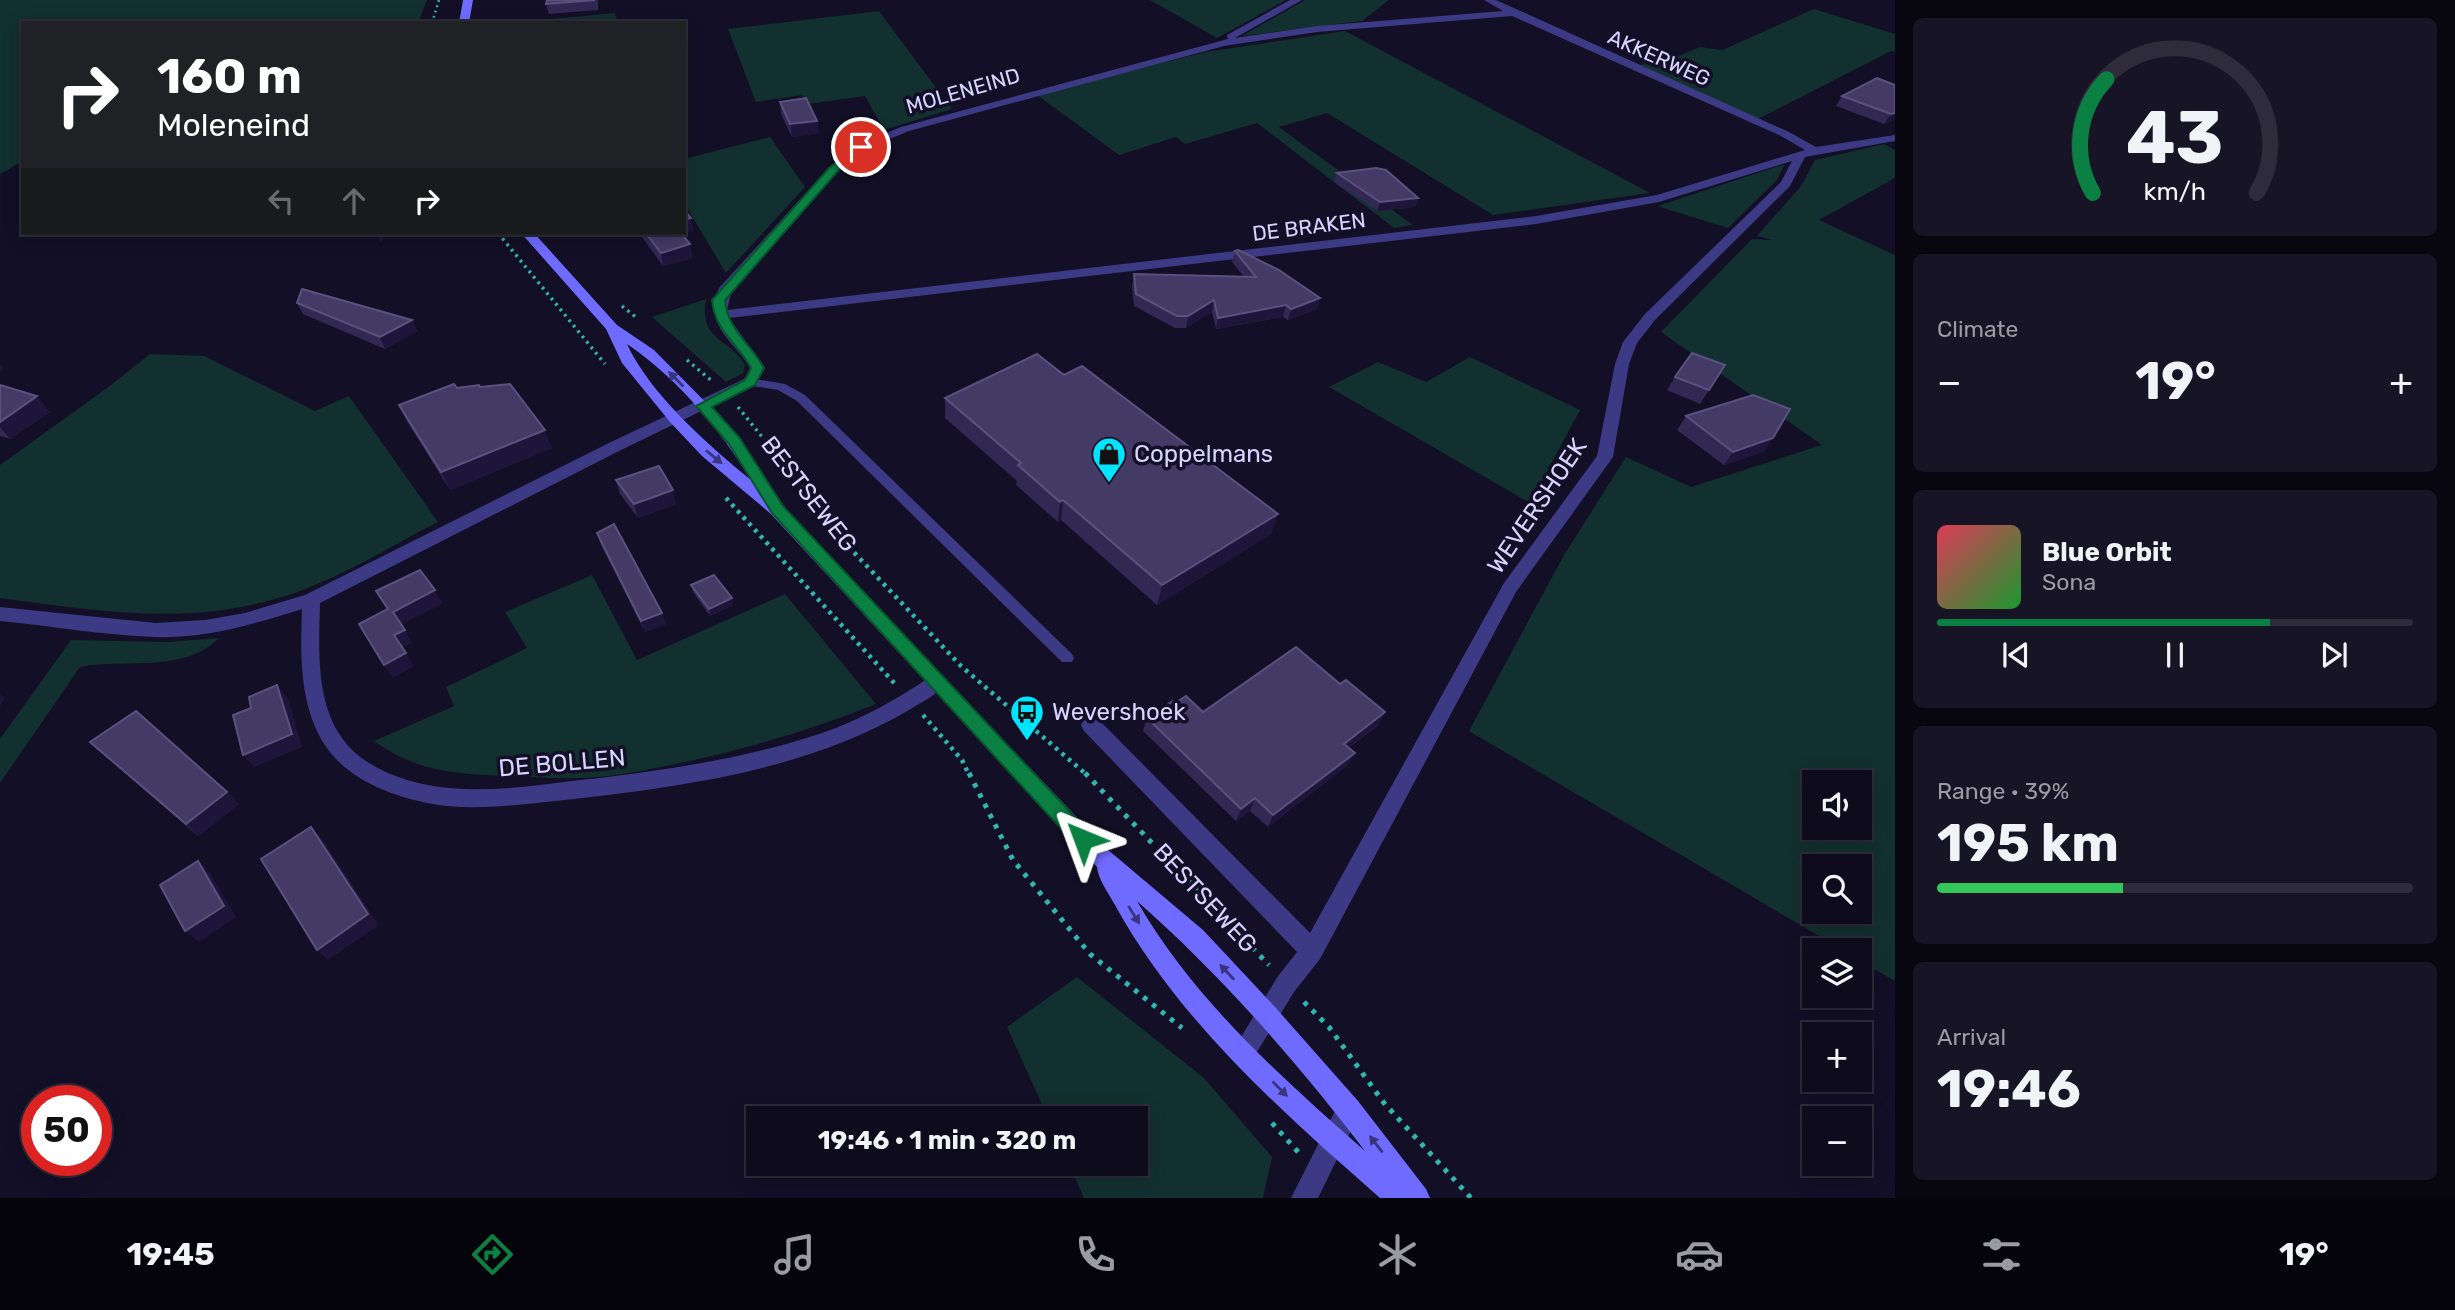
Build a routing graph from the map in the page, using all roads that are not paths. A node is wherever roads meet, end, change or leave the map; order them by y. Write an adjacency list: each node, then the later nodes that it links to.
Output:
1 (468, 0): 5 (main road)
2 (1297, 0): 6 (street, MOLENEIND)
3 (1489, 0): 4 (street, AKKERWEG)
4 (1513, 13): 6 (street, MOLENEIND); 8 (street, AKKERWEG)
5 (464, 21)
6 (1223, 43): 10 (street, MOLENEIND)
7 (1895, 138): 8 (street, DE BRAKEN)
8 (1807, 153): 10 (street, DE BRAKEN); 22 (street, WEVERSHOEK)
9 (529, 235): 11 (main road, BESTSEWEG)
10 (720, 316): 12 (street)
11 (612, 328): 13 (main road, BESTSEWEG, one-way to 11); 14 (main road, BESTSEWEG)
12 (750, 382): 13 (street); 18 (lane)
13 (703, 406): 14 (street); 15 (main road, BESTSEWEG)
14 (675, 419): 15 (main road, BESTSEWEG, one-way to 15); 16 (street)
15 (777, 510): 19 (main road, BESTSEWEG)
16 (311, 600): 17 (street); 19 (street, DE BOLLEN)
17 (0, 614)
18 (1067, 658)
19 (937, 682): 21 (main road, BESTSEWEG)
20 (1090, 725): 22 (street, BESTSEWEG)
21 (1100, 856): 23 (main road, BESTSEWEG, one-way to 21); 24 (main road, BESTSEWEG, one-way to 24)
22 (1312, 951): 23 (street, WEVERSHOEK)
23 (1267, 1014): 24 (street, WEVERSHOEK); 25 (main road, BESTSEWEG)
24 (1244, 1052): 26 (main road, BESTSEWEG, one-way to 26)
25 (1349, 1110): 26 (street); 29 (main road, BESTSEWEG, one-way to 25)
26 (1332, 1140): 27 (street); 28 (main road, BESTSEWEG)
27 (1304, 1198)
28 (1399, 1198)
29 (1417, 1198)

